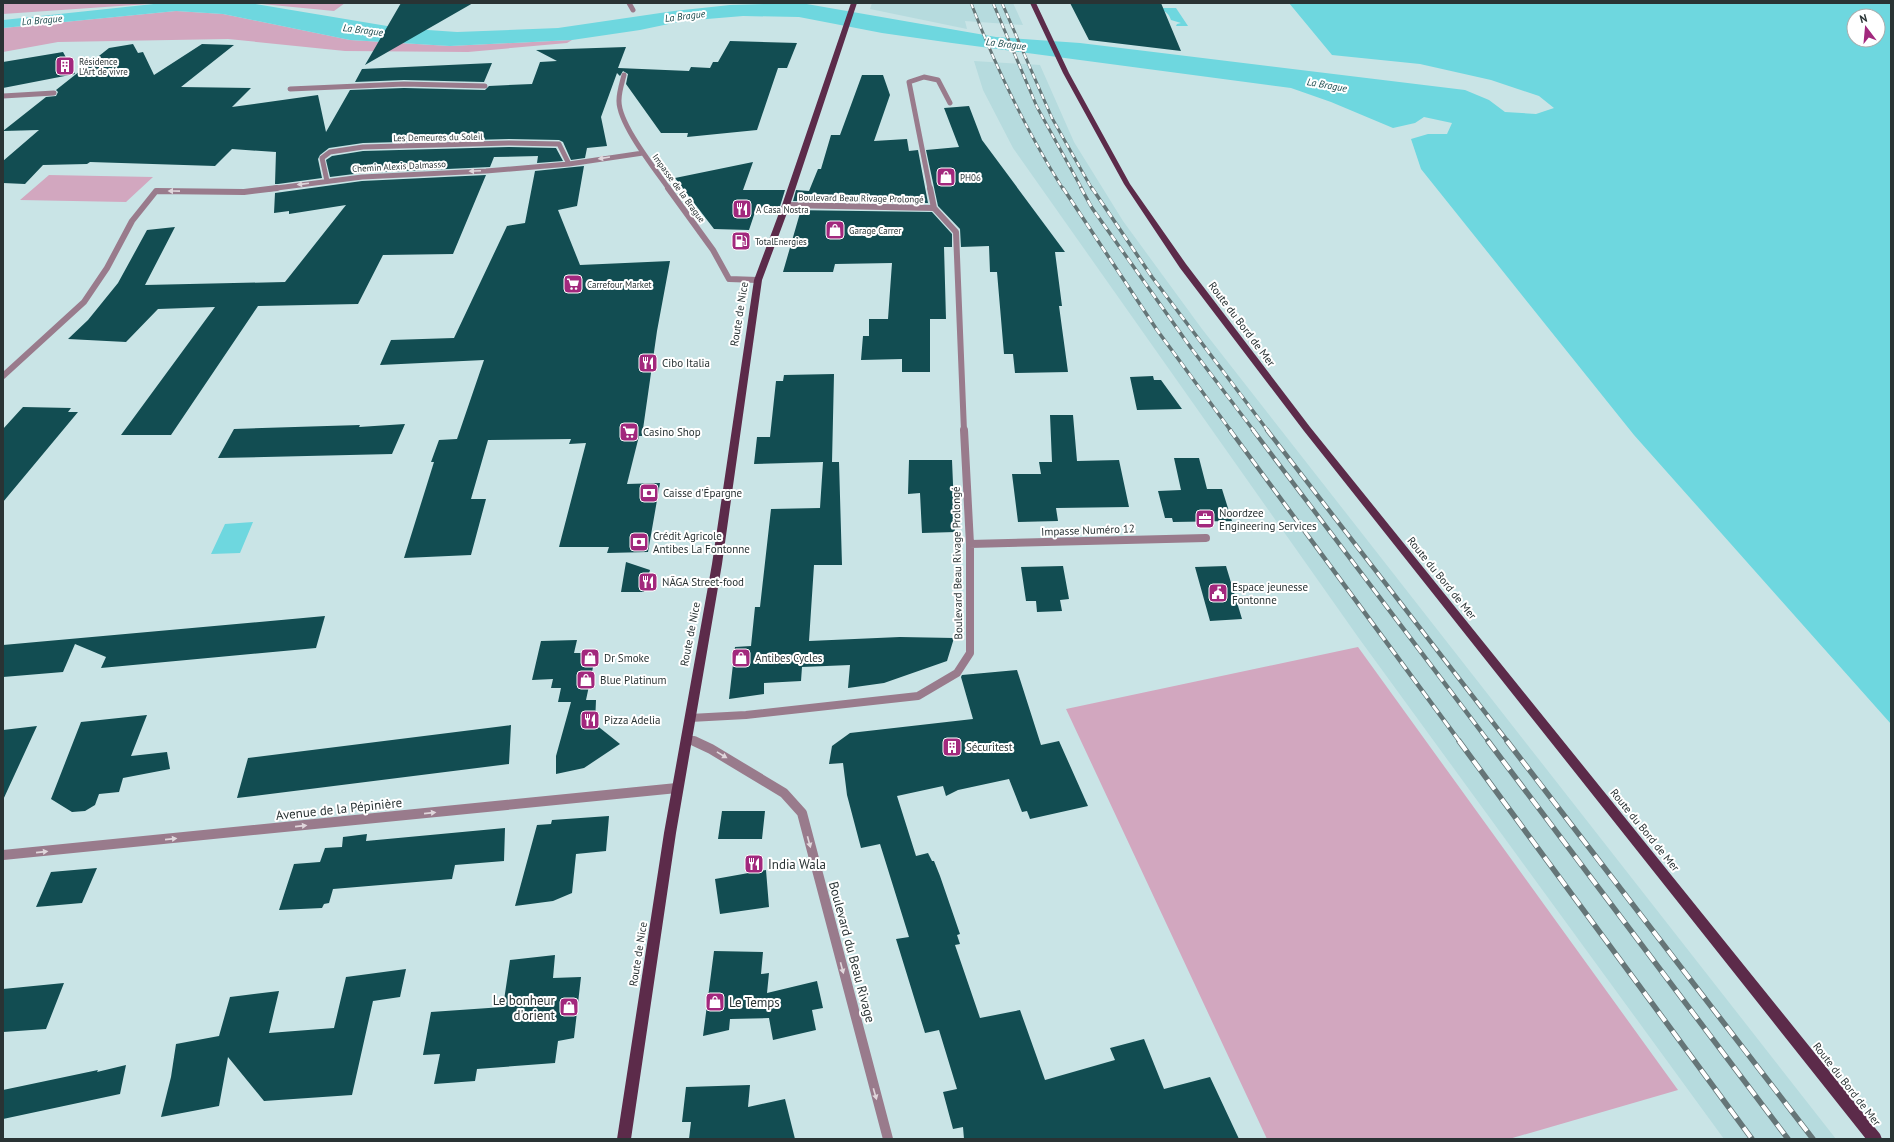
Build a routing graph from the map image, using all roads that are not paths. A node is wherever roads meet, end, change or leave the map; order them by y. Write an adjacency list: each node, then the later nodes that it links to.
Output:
1 (629, 3): 4 (street)
2 (854, 3): 14 (main road, Route de Nice)
3 (1033, 3): 27 (main road, Route du Bord de Mer)
4 (633, 10)
5 (624, 76): 11 (street, Impasse de la Brague)
6 (485, 86): 7 (street)
7 (290, 89)
8 (54, 93): 9 (street)
9 (3, 96)
10 (950, 103): 15 (street, Boulevard Beau Rivage Prolongé)
11 (643, 153): 12 (street, Chemin Alexis Dalmasso, one-way to 12); 16 (street, Impasse de la Brague)
12 (569, 164): 13 (street, Chemin Alexis Dalmasso, one-way to 13); 13 (street, Les Demeures du Soleil)
13 (327, 181): 17 (street, Chemin Alexis Dalmasso, one-way to 17)
14 (786, 205): 15 (street, Boulevard Beau Rivage Prolongé); 16 (main road, Route de Nice)
15 (934, 208): 20 (street, Boulevard Beau Rivage Prolongé)
16 (758, 280): 21 (main road, Route de Nice)
17 (6, 369): 18 (street)
18 (3, 376)
19 (1206, 538): 20 (street, Impasse Numéro 12)
20 (970, 544): 21 (street, Boulevard Beau Rivage Prolongé)
21 (690, 718): 22 (main road, Route de Nice)
22 (687, 738): 23 (main road, Route de Nice); 26 (street, Boulevard du Beau Rivage, one-way to 26)
23 (678, 788): 24 (street, Avenue de la Pépinière, one-way to 23); 25 (main road, Route de Nice)
24 (3, 855)
25 (624, 1139)
26 (888, 1139)
27 (1875, 1139)

